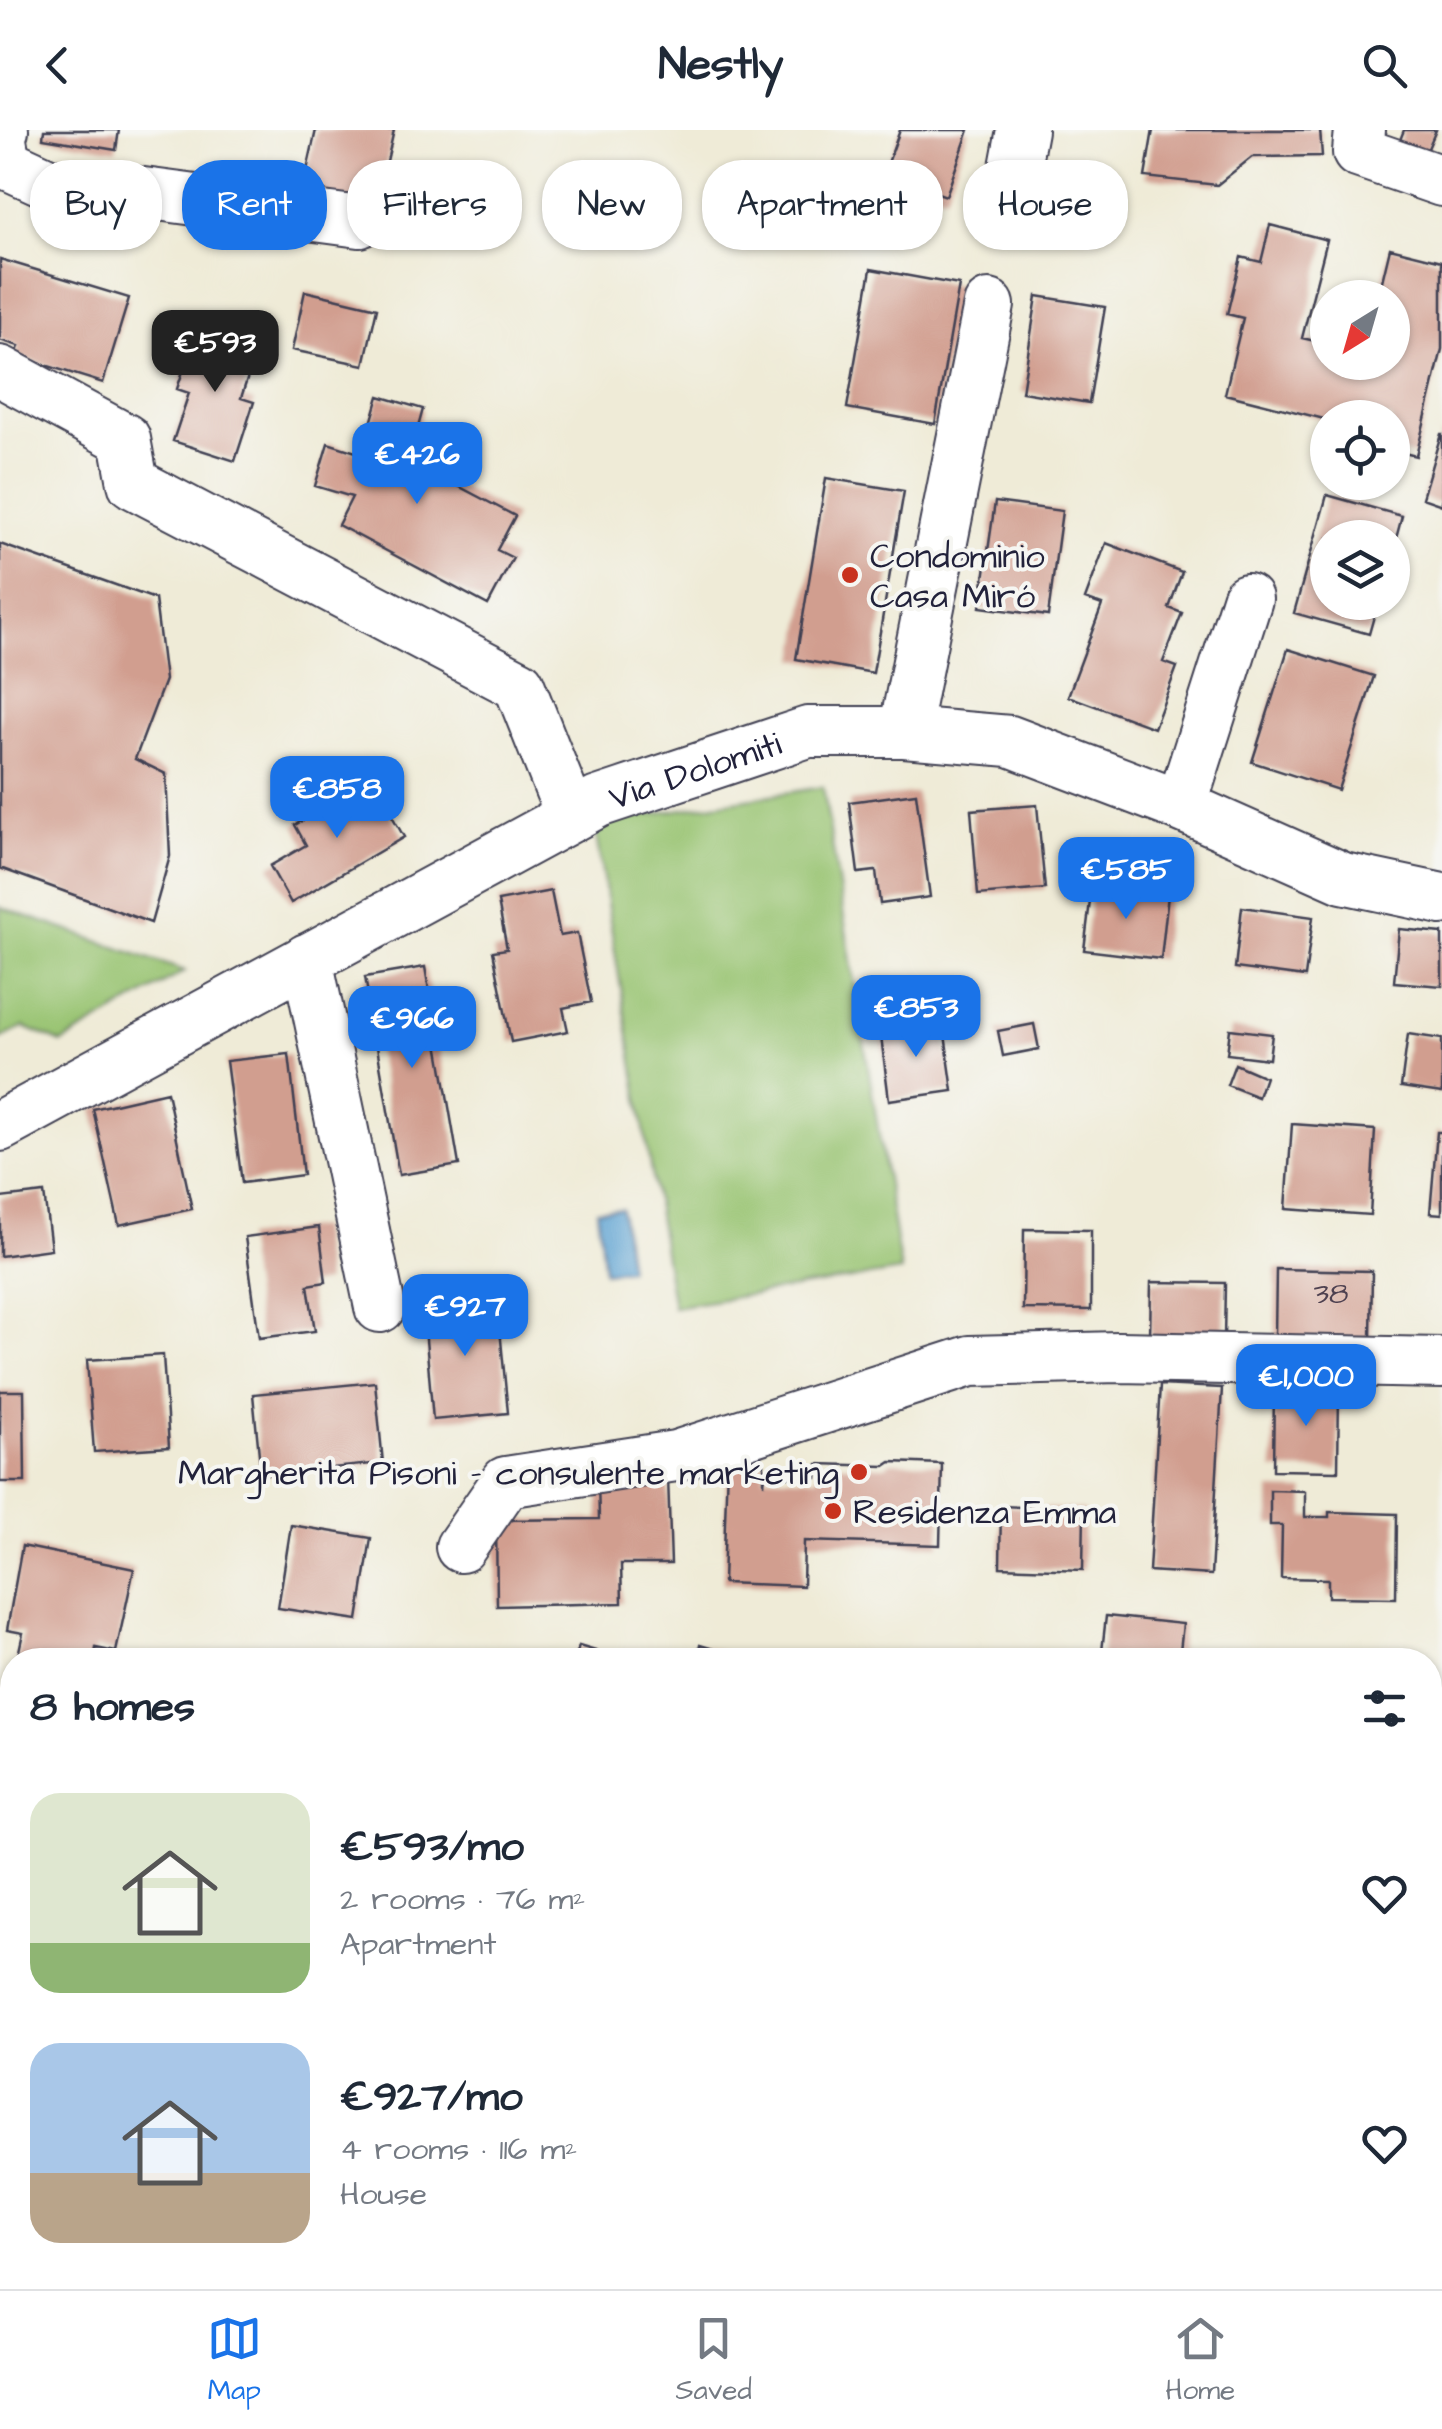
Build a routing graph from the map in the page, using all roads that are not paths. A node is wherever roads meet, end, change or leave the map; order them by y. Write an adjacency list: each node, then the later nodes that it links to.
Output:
1 (3, 130): 4 (street)
2 (1360, 130): 3 (street)
3 (1442, 181)
4 (347, 220)
5 (989, 305): 8 (street)
6 (0, 370): 10 (street)
7 (1247, 599): 9 (street)
8 (904, 732): 9 (street, Via Dolomiti); 10 (street, Via Dolomiti)
9 (1181, 806): 11 (street, Via Dolomiti)
10 (571, 816): 12 (street, Via Dolomiti)
11 (1442, 899)
12 (307, 959): 13 (street, Via Dolomiti); 14 (street)
13 (0, 1126)
14 (380, 1307)
15 (1442, 1363): 16 (street)
16 (461, 1547)

